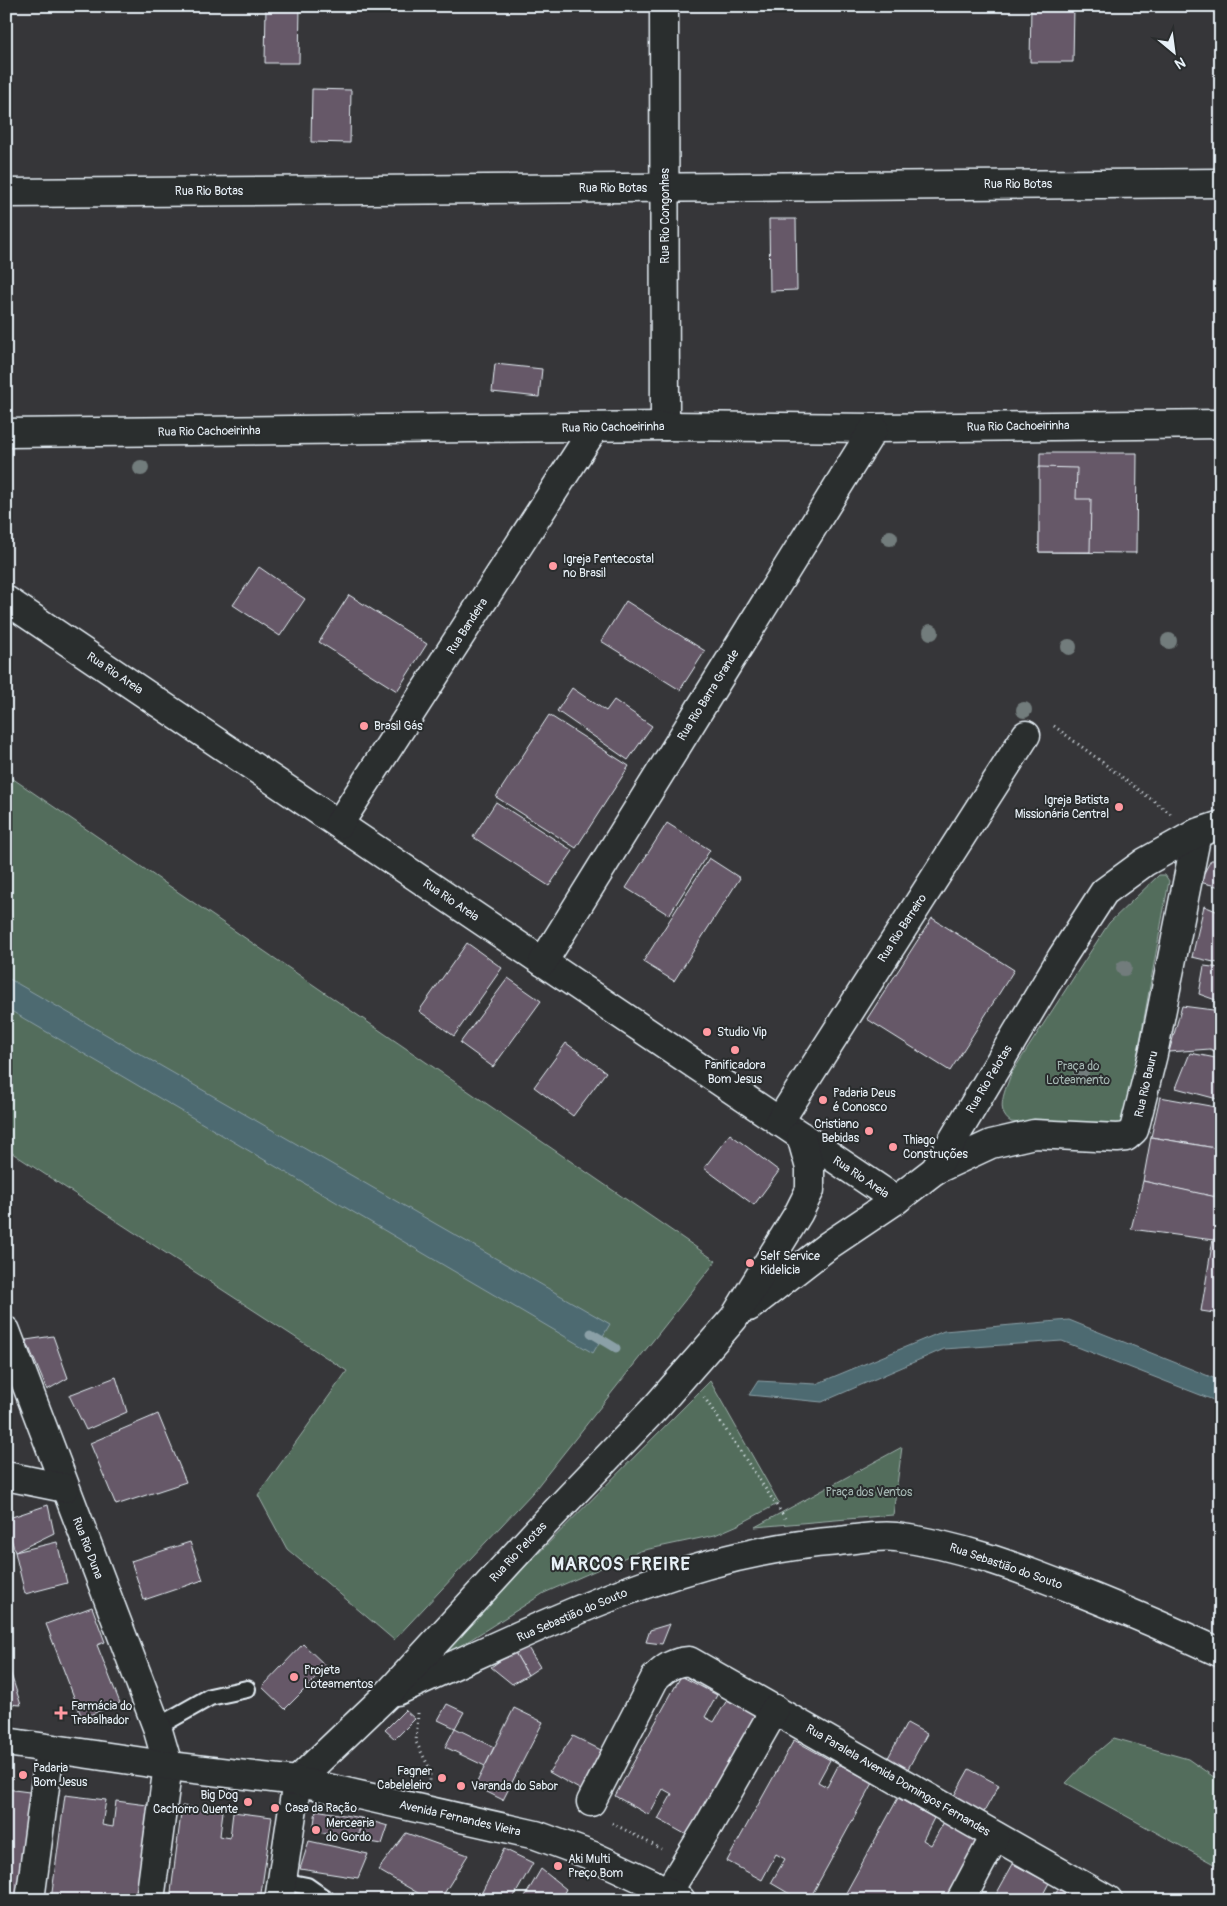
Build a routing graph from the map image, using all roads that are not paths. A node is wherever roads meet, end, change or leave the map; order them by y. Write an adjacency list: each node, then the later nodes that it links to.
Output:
1 (664, 6): 3 (street, Rua Rio Congonhas)
2 (1221, 183): 3 (street, Rua Rio Botas)
3 (665, 187): 4 (street, Rua Rio Botas); 6 (street, Rua Rio Congonhas)
4 (6, 193)
5 (1221, 424): 8 (street, Rua Rio Cachoeirinha)
6 (665, 426): 7 (street, Rua Rio Cachoeirinha); 8 (street, Rua Rio Cachoeirinha)
7 (595, 427): 9 (street, Rua Rio Cachoeirinha); 12 (street, Rua Bandeira)
8 (874, 428): 14 (street, Rua Rio Barra Grande)
9 (6, 434)
10 (6, 600): 12 (street, Rua Rio Areia)
11 (1026, 735): 15 (street, Rua Rio Barreiro)
12 (339, 824): 14 (street, Rua Rio Areia)
13 (1209, 829): 16 (street, Rua Rio Pelotas); 16 (street, Rua Rio Bauru)
14 (543, 962): 15 (street, Rua Rio Areia)
15 (790, 1129): 17 (street, Rua Rio Areia); 18 (street, Rua Rio Pelotas)
16 (935, 1170): 17 (street, Rua Rio Pelotas)
17 (896, 1200): 18 (street, Rua Rio Pelotas)
18 (734, 1318): 24 (street, Rua Rio Pelotas)
19 (6, 1331): 21 (street, Rua Rio Duna)
20 (6, 1476): 21 (street)
21 (65, 1488): 26 (street, Rua Rio Duna)
22 (1221, 1653): 24 (street, Rua Sebastião do Souto)
23 (247, 1689): 26 (lane)
24 (386, 1696): 30 (street, Rua Rio Pelotas)
25 (774, 1709): 31 (street, Rua Paralela Avenida Domingos Fernandes); 32 (street, Rua Paralela Avenida Domingos Fernandes); 34 (street)
26 (157, 1727): 29 (street, Rua Rio Duna)
27 (6, 1742): 28 (street, Avenida Fernandes Vieira)
28 (50, 1749): 29 (street, Avenida Fernandes Vieira); 35 (street)
29 (168, 1765): 30 (street, Avenida Fernandes Vieira); 36 (street)
30 (297, 1781): 33 (street); 34 (street, Avenida Fernandes Vieira)
31 (591, 1802)
32 (996, 1836): 38 (street); 39 (street, Rua Paralela Avenida Domingos Fernandes)
33 (280, 1891): 37 (lane)
34 (674, 1896)
35 (30, 1900)
36 (150, 1900)
37 (328, 1900)
38 (960, 1900)
39 (1108, 1900)

